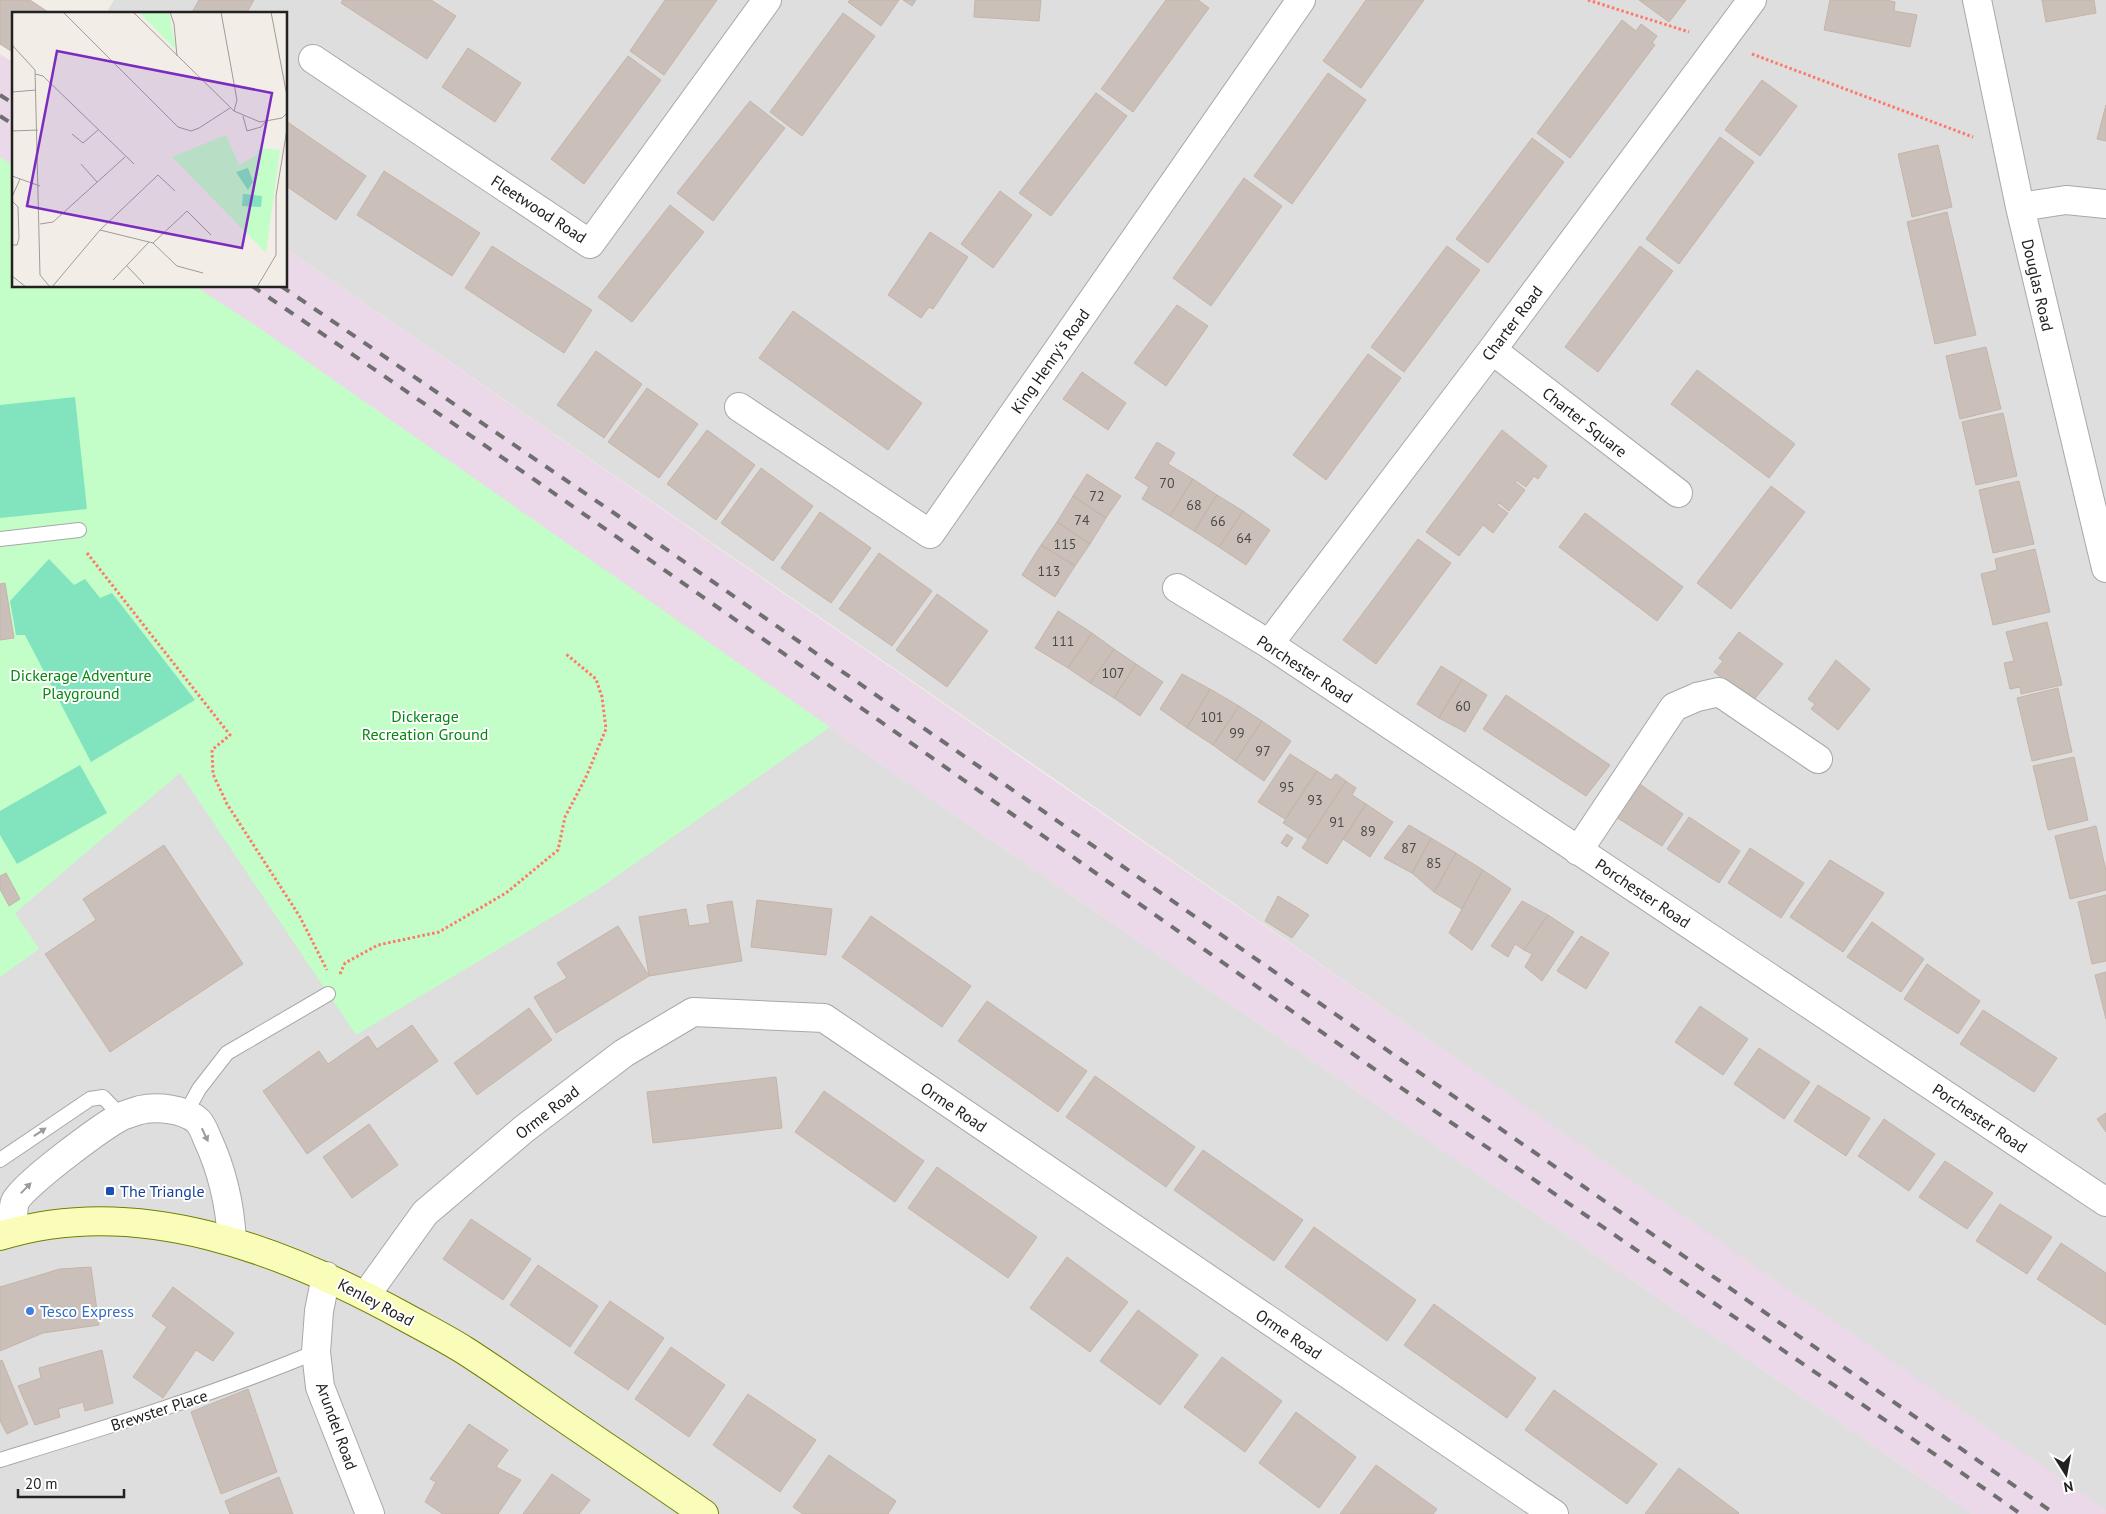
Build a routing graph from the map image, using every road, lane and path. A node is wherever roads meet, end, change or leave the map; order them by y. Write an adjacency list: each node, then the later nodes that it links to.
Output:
1 (767, 0): 7 (street, Fleetwood Road)
2 (1302, 0): 12 (street, King Henry's Road)
3 (1588, 0): 6 (path)
4 (1752, 0): 6 (street, Charter Road)
5 (1978, 0): 8 (street, Douglas Road)
6 (1721, 42): 8 (path); 11 (street, Charter Road)
7 (313, 59)
8 (2008, 150): 10 (street, Douglas Road)
9 (2106, 204): 10 (street)
10 (2020, 207): 16 (street, Douglas Road)
11 (1492, 350): 13 (street, Charter Square); 18 (street, Charter Road)
12 (739, 407)
13 (1678, 494)
14 (75, 531): 15 (lane); 22 (path)
15 (0, 539)
16 (2106, 568)
17 (1177, 588): 18 (street, Porchester Road)
18 (1269, 644): 21 (street, Porchester Road)
19 (566, 654): 22 (path)
20 (1818, 758): 21 (street)
21 (1578, 851): 26 (street, Porchester Road)
22 (332, 990): 23 (lane)
23 (186, 1113): 24 (street); 28 (street, one-way to 28)
24 (121, 1116): 25 (lane, one-way to 24); 27 (street, one-way to 24)
25 (0, 1160)
26 (2106, 1202)
27 (7, 1234): 28 (street, Kenley Road)
28 (232, 1241): 29 (street, Kenley Road)
29 (326, 1276): 30 (street, Kenley Road); 31 (street, Arundel Road)
30 (366, 1295): 34 (street, Kenley Road); 35 (street, Orme Road)
31 (316, 1352): 32 (lane, Brewster Place); 33 (street, Arundel Road)
32 (0, 1460)
33 (370, 1514)
34 (704, 1514)
35 (1554, 1514)

